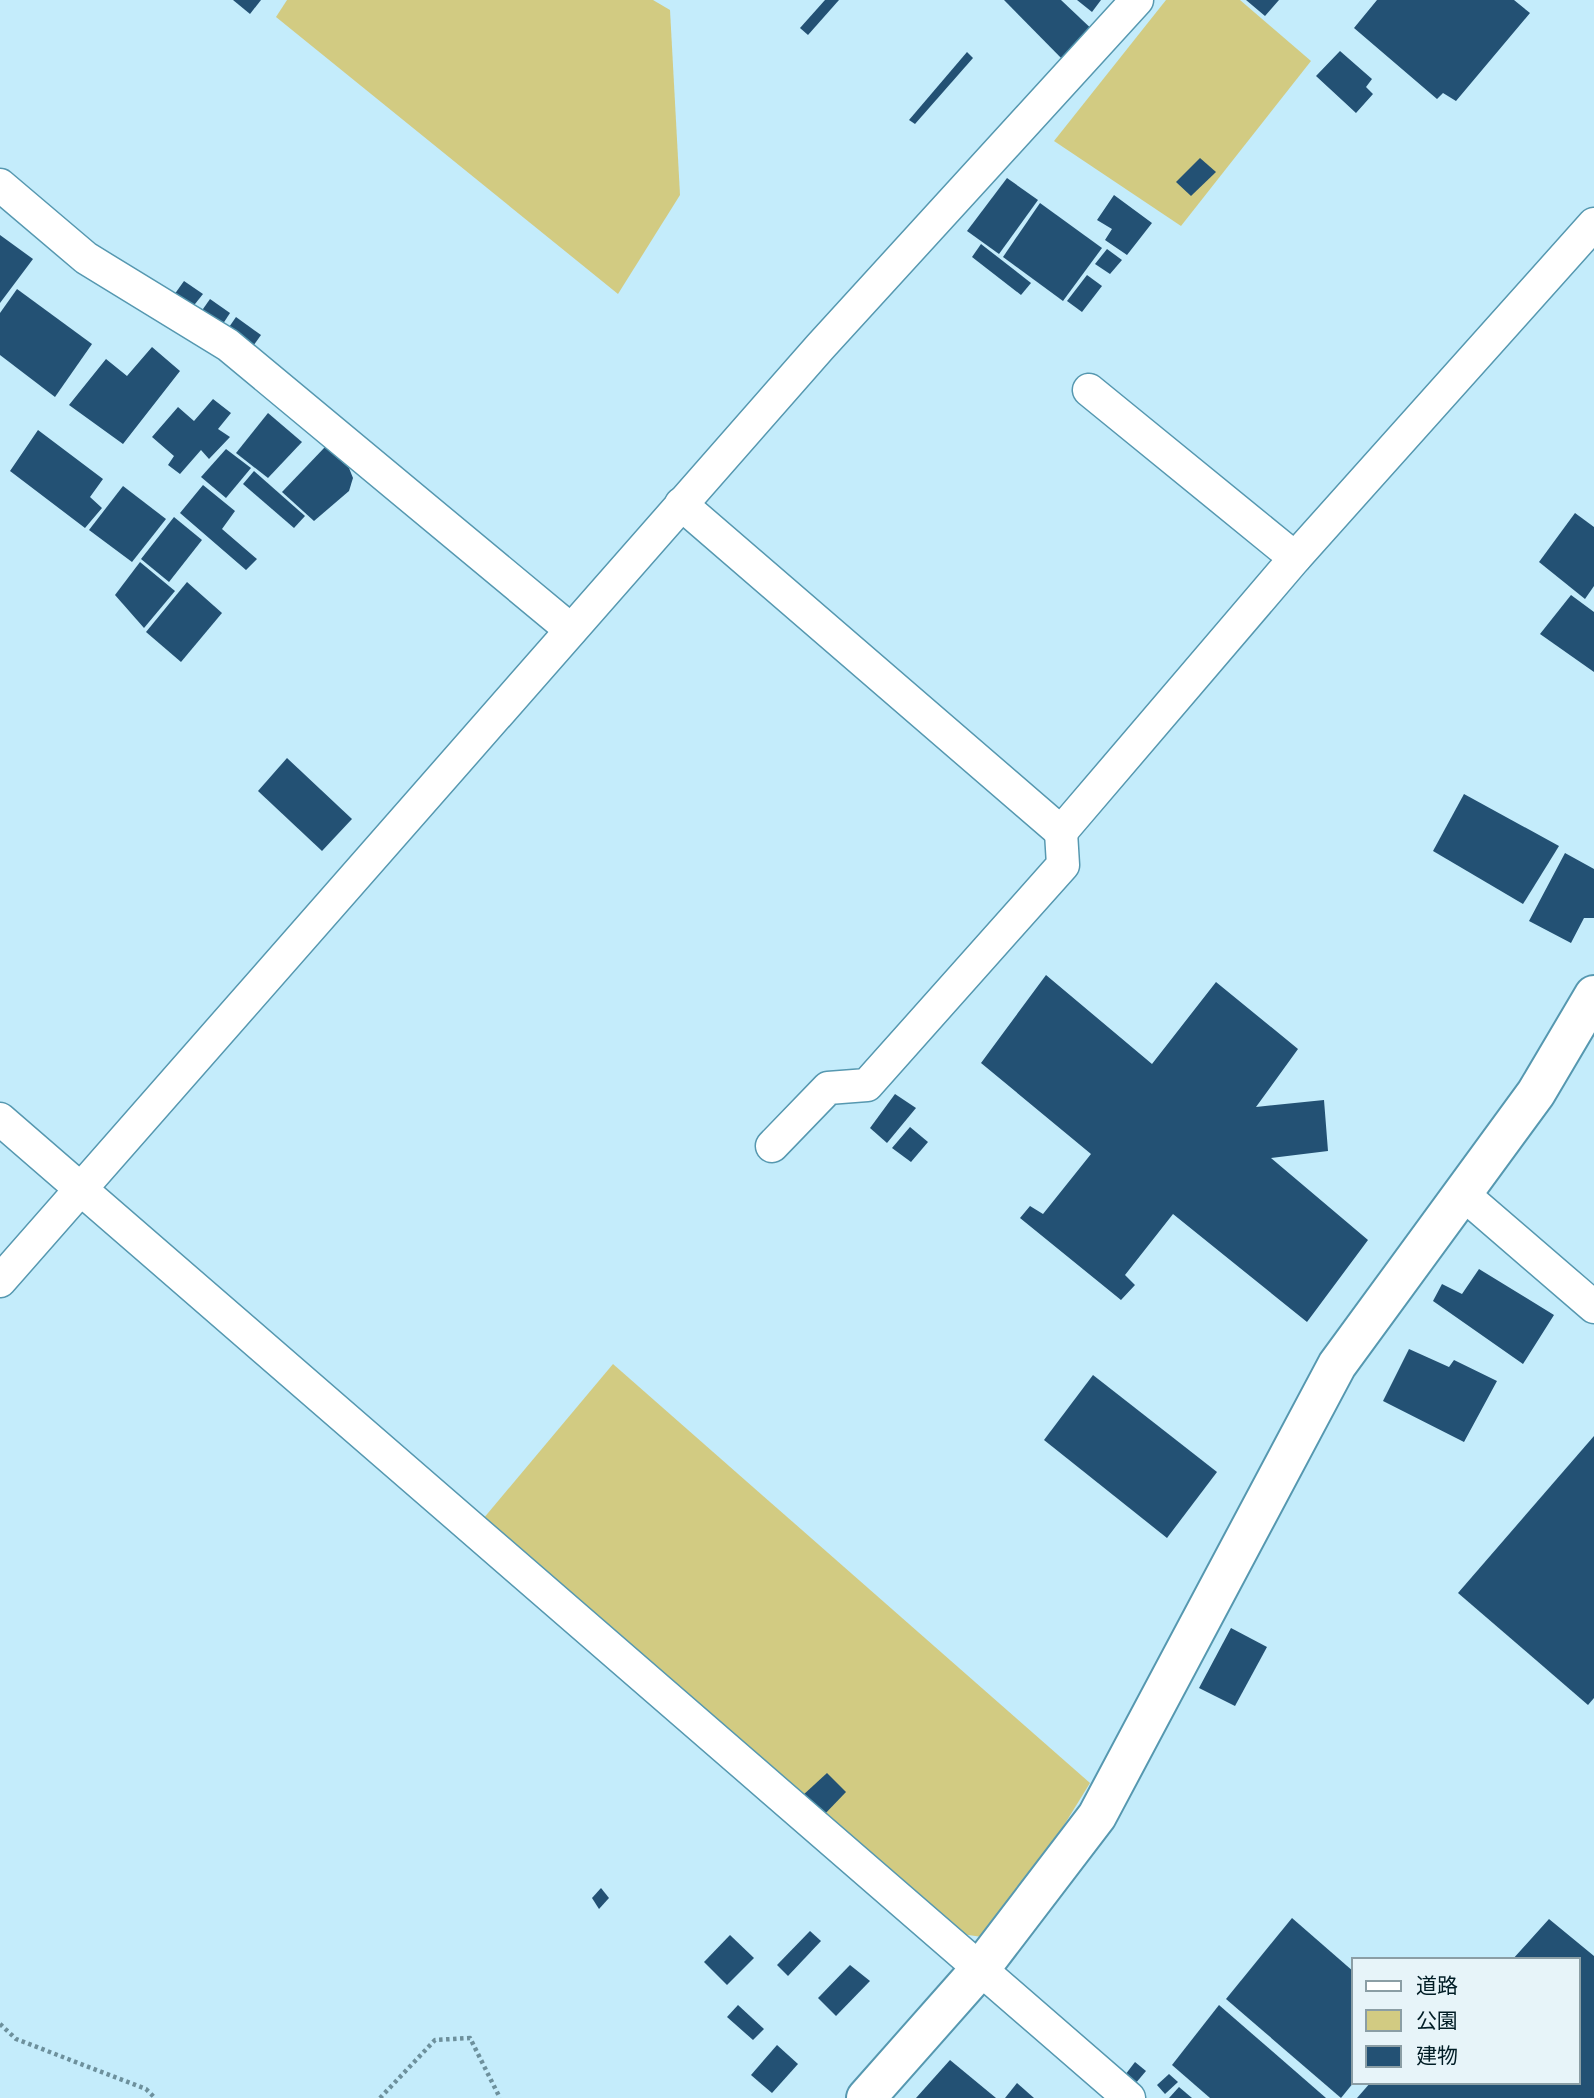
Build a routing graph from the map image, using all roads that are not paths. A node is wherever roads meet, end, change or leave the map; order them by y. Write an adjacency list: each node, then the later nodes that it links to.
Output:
1 (1137, 0): 5 (street)
2 (0, 185): 7 (street)
3 (1594, 224): 6 (street)
4 (1089, 390): 6 (street)
5 (681, 504): 7 (street); 8 (street)
6 (1295, 558): 8 (street)
7 (571, 630): 12 (street)
8 (1061, 832): 11 (street)
9 (1594, 995): 13 (street)
10 (0, 1119): 12 (street)
11 (772, 1146)
12 (80, 1188): 14 (street); 16 (street)
13 (1463, 1194): 15 (street); 16 (street)
14 (0, 1281)
15 (1594, 1307)
16 (981, 1968): 17 (street); 18 (street)
17 (866, 2098)
18 (1129, 2098)

